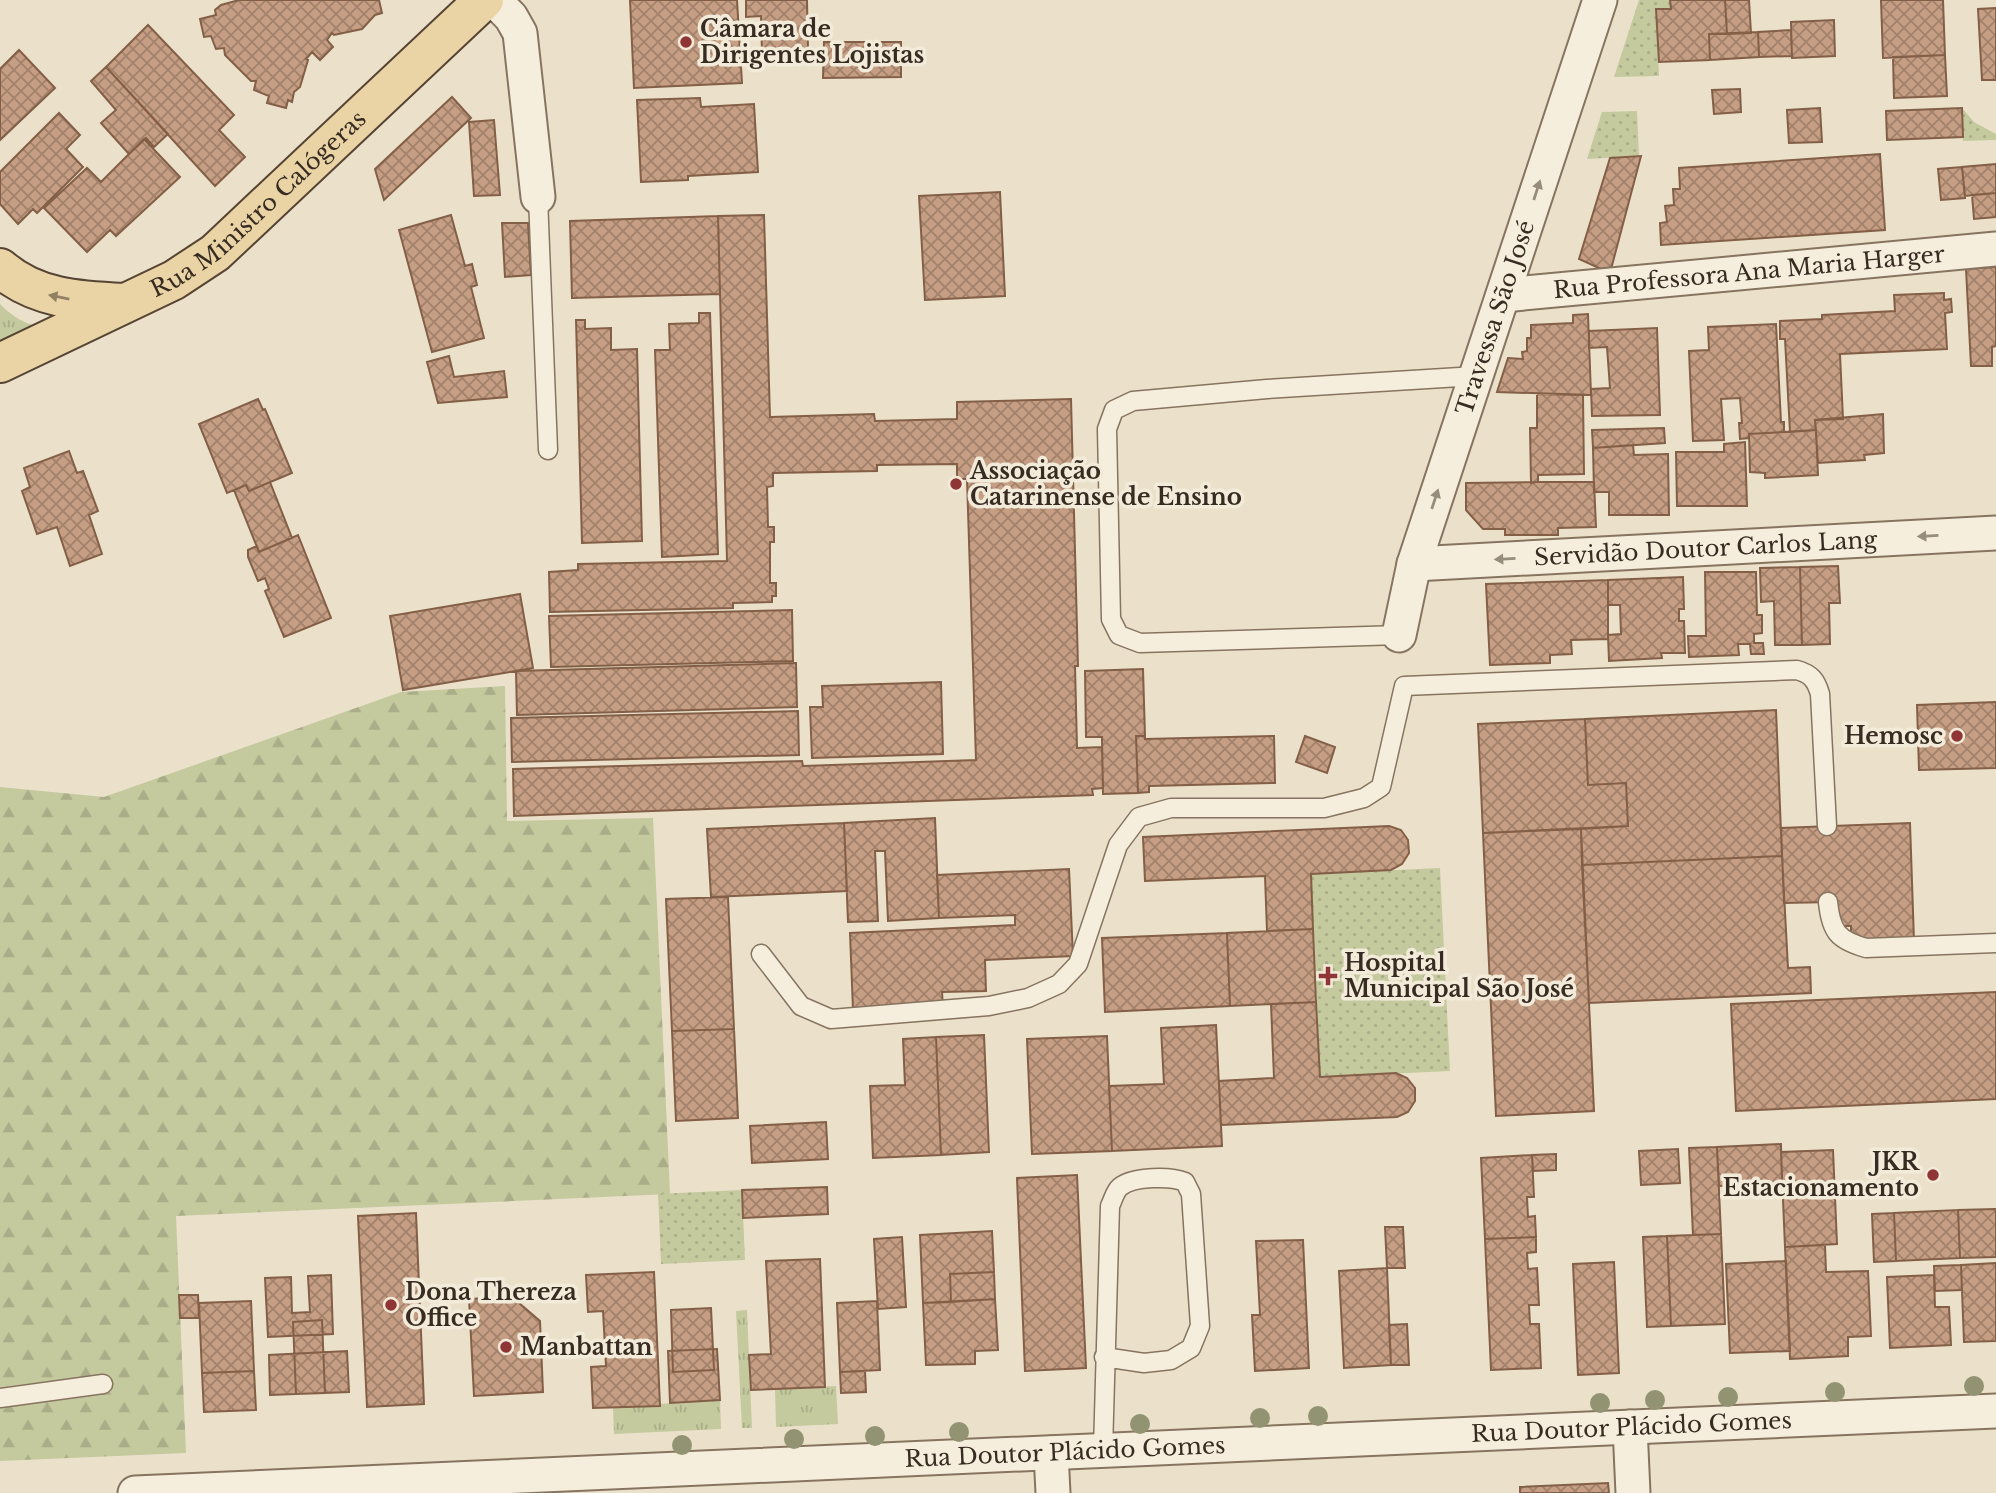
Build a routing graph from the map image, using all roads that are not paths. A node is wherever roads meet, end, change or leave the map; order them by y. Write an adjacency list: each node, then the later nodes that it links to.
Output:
1 (484, 0): 8 (main road, Rua Ministro Calógeras)
2 (494, 0): 4 (street)
3 (1600, 0): 7 (street, Travessa São José, one-way to 3)
4 (538, 197): 11 (lane)
5 (1996, 249): 7 (street, Rua Professora Ana Maria Harger)
6 (0, 268): 8 (main road, one-way to 6)
7 (1503, 295): 10 (street, Travessa São José)
8 (126, 304): 9 (main road, Rua Ministro Calógeras)
9 (0, 363)
10 (1476, 376): 13 (street, Travessa São José, one-way to 10); 14 (lane)
11 (548, 450)
12 (1996, 533): 13 (street, Servidão Doutor Carlos Lang, one-way to 13)
13 (1414, 564): 14 (street, Travessa São José)
14 (1399, 635)
15 (1827, 827): 18 (lane)
16 (1828, 902): 17 (lane)
17 (1996, 943)
18 (761, 954)
19 (1104, 1357): 19 (lane); 24 (lane)
20 (103, 1384): 21 (lane)
21 (0, 1398)
22 (1996, 1411): 23 (street, Rua Doutor Plácido Gomes)
23 (1630, 1427): 24 (street, Rua Doutor Plácido Gomes); 29 (street)
24 (1103, 1450): 25 (street, Rua Doutor Plácido Gomes)
25 (1051, 1453): 26 (street, Rua Doutor Plácido Gomes); 28 (street)
26 (475, 1485): 27 (street, Rua Doutor Plácido Gomes)
27 (135, 1493)
28 (1053, 1493)
29 (1633, 1493)

